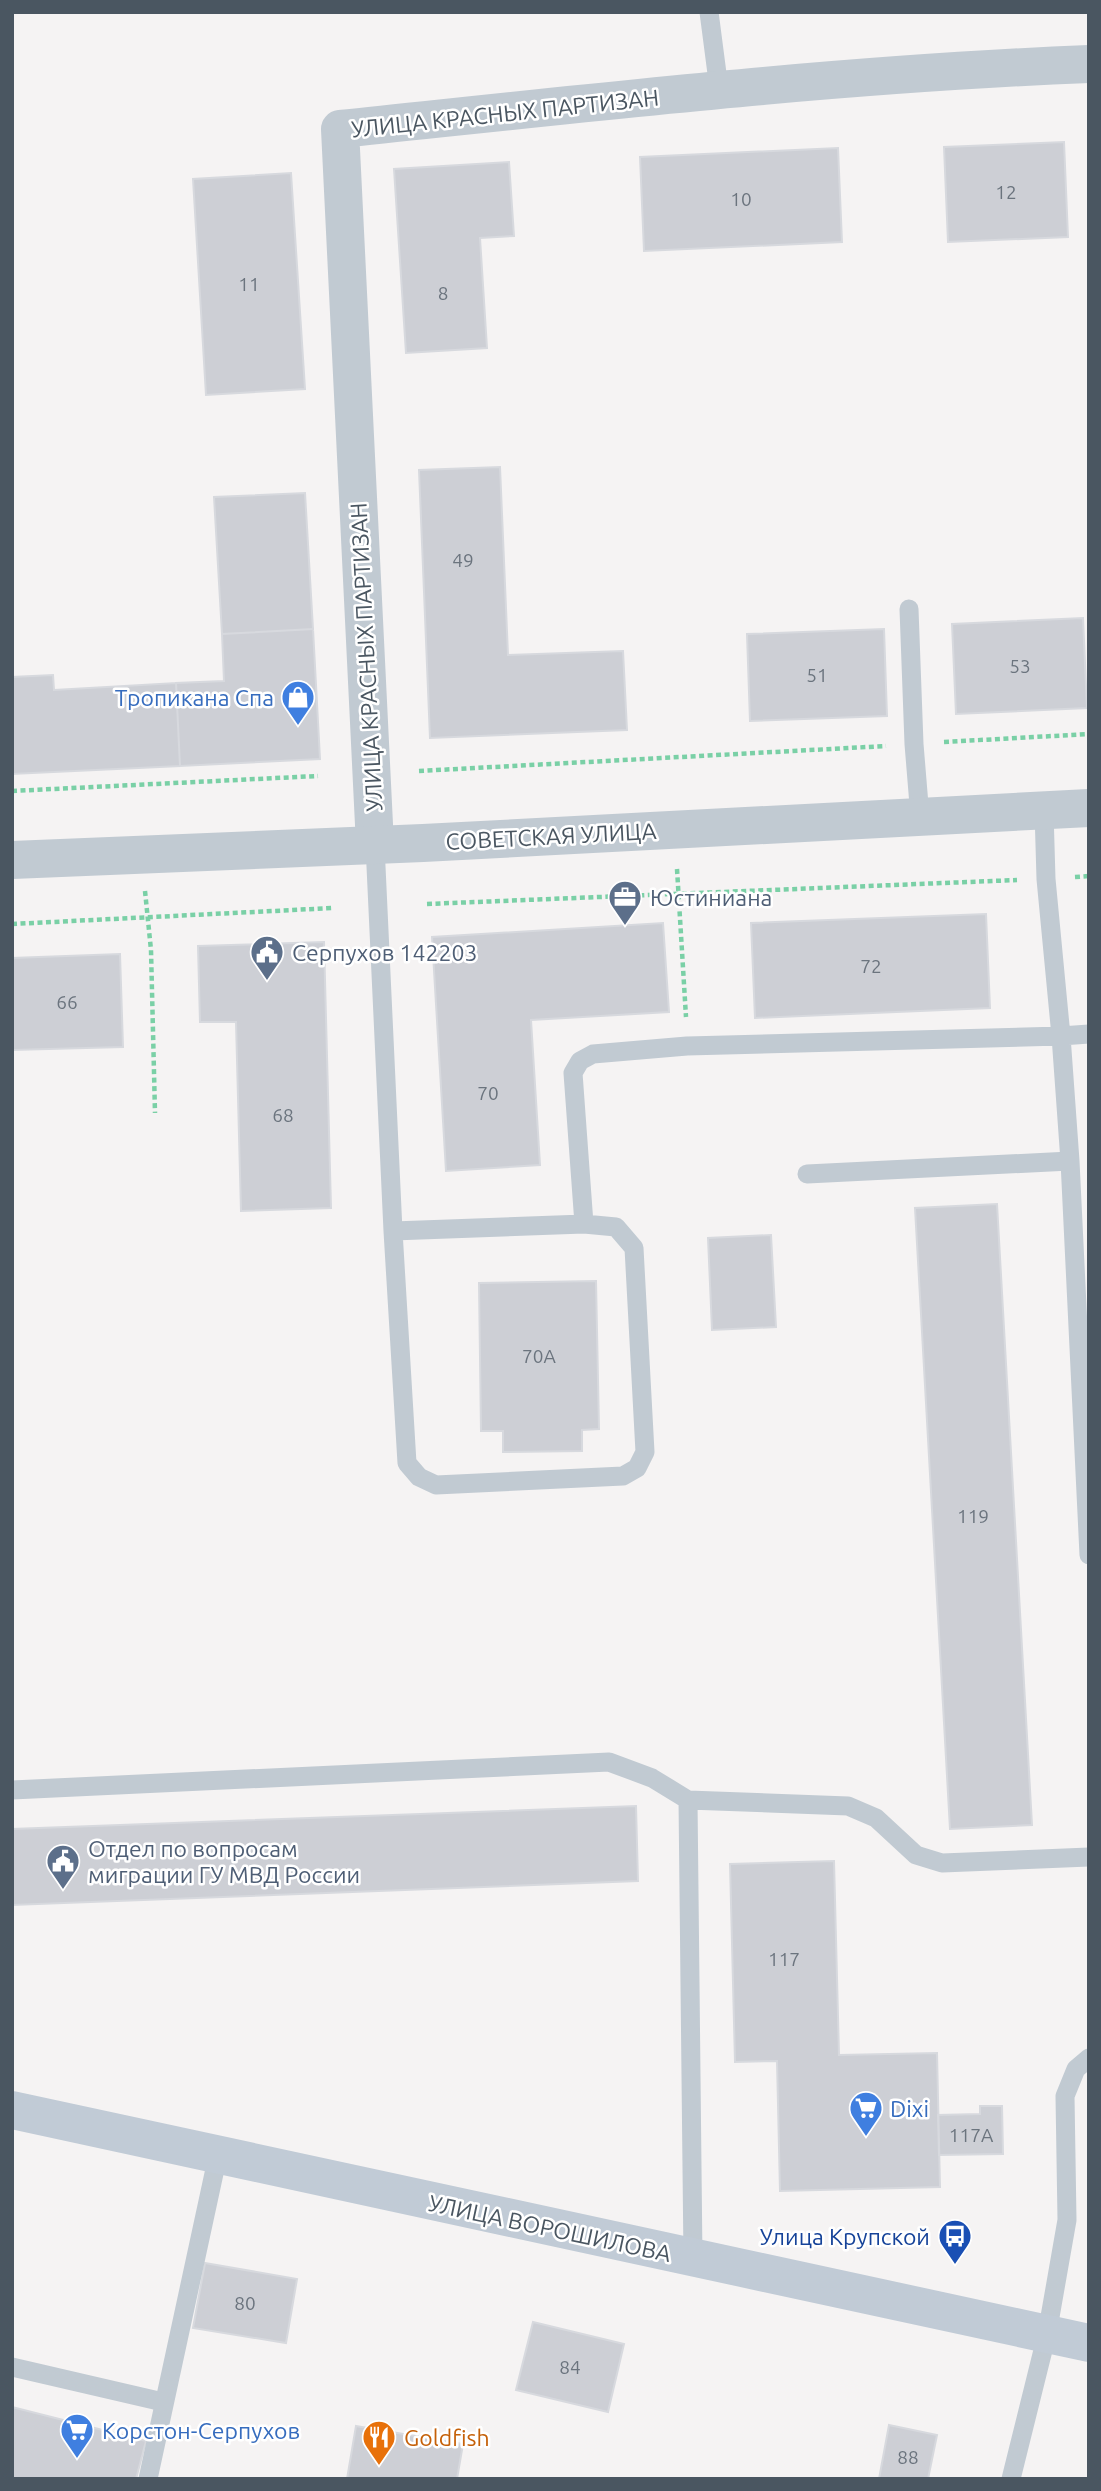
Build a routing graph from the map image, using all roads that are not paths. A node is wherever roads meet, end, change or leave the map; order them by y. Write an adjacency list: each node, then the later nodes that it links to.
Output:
1 (709, 12): 3 (lane)
2 (1089, 64): 3 (street, УЛИЦА КРАСНЫХ ПАРТИЗАН)
3 (719, 89): 8 (street, УЛИЦА КРАСНЫХ ПАРТИЗАН)
4 (909, 609): 7 (lane)
5 (1089, 808): 6 (street, СОВЕТСКАЯ УЛИЦА)
6 (1044, 811): 7 (street, СОВЕТСКАЯ УЛИЦА); 11 (lane)
7 (920, 817): 8 (street, СОВЕТСКАЯ УЛИЦА)
8 (375, 845): 9 (street, СОВЕТСКАЯ УЛИЦА); 15 (lane)
9 (12, 860)
10 (1089, 1034): 11 (lane)
11 (1061, 1036): 12 (lane); 14 (lane)
12 (1070, 1161): 13 (lane); 16 (lane)
13 (807, 1174)
14 (584, 1224): 15 (lane); 15 (lane)
15 (393, 1231)
16 (1089, 1555)
17 (12, 1790): 18 (lane)
18 (688, 1800): 19 (lane); 23 (lane)
19 (1089, 1857)
20 (1089, 2059): 24 (lane)
21 (12, 2110): 22 (main road, УЛИЦА ВОРОШИЛОВА)
22 (218, 2155): 23 (main road, УЛИЦА ВОРОШИЛОВА); 27 (lane)
23 (693, 2259): 24 (main road, УЛИЦА ВОРОШИЛОВА)
24 (1047, 2334): 25 (main road, УЛИЦА ВОРОШИЛОВА); 29 (lane)
25 (1089, 2343)
26 (12, 2367): 27 (lane)
27 (163, 2402): 28 (lane)
28 (148, 2479)
29 (1011, 2479)

